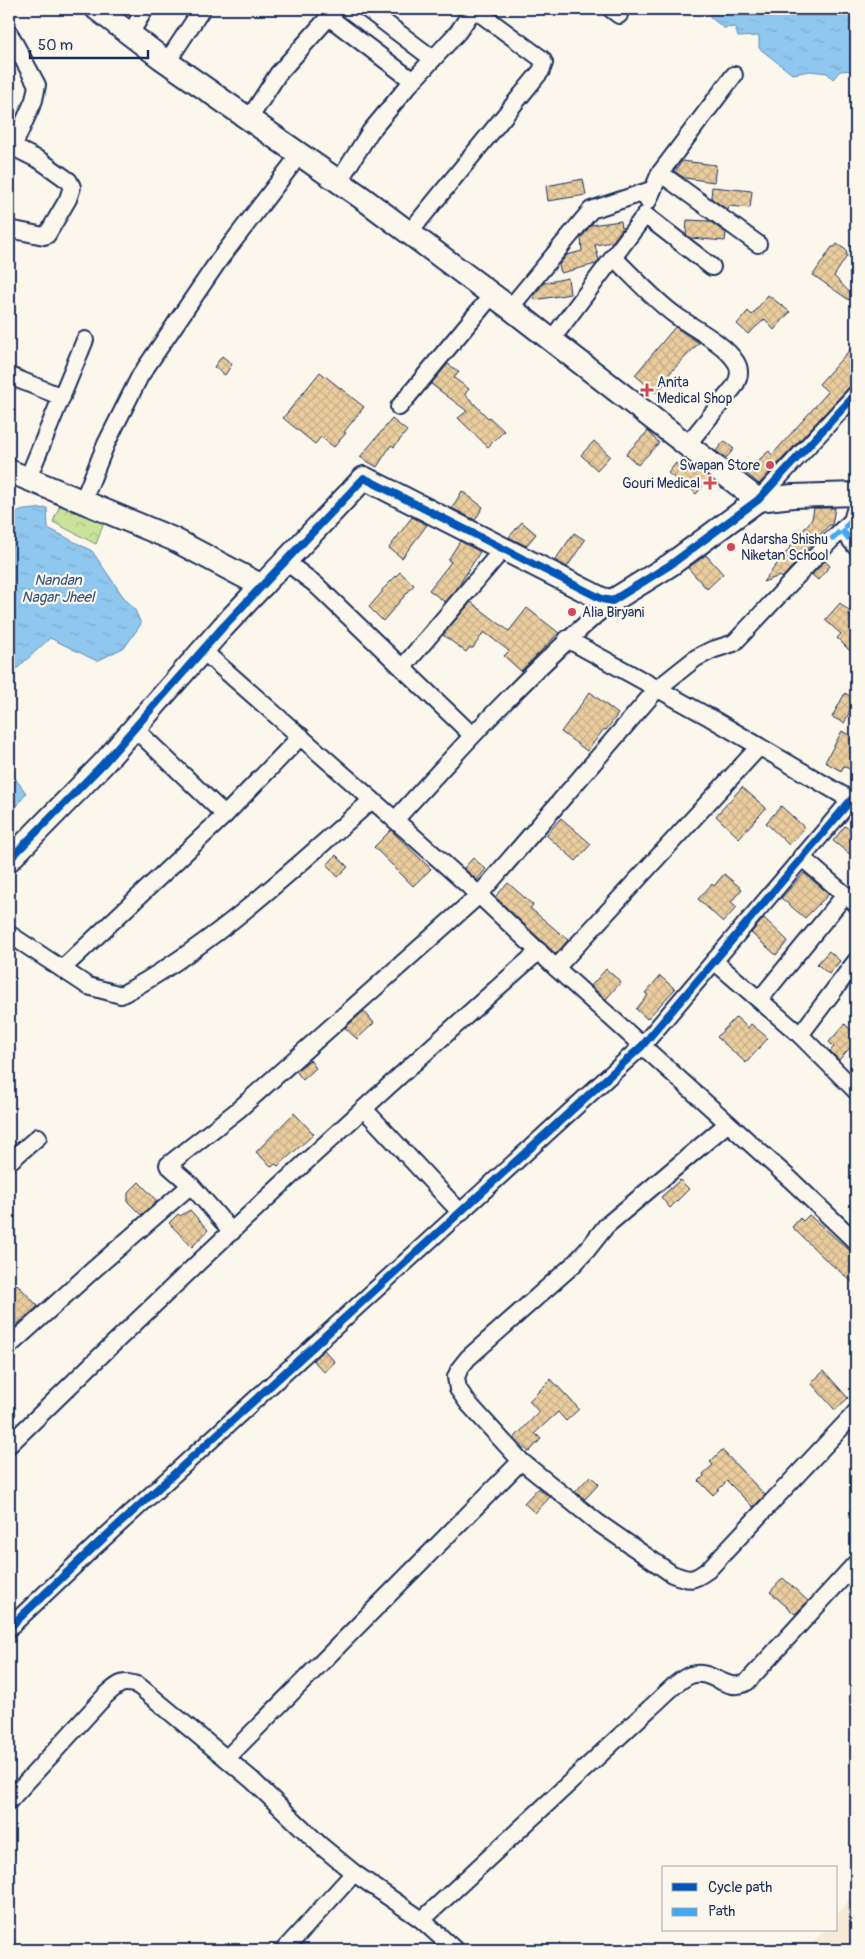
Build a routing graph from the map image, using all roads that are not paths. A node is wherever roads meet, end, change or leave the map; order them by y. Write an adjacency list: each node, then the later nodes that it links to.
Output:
1 (145, 9): 8 (street)
2 (202, 9): 10 (street)
3 (366, 9): 9 (street)
4 (472, 10): 9 (street); 21 (street)
5 (103, 11): 8 (street)
6 (333, 13): 12 (street); 13 (street)
7 (9, 33): 14 (street)
8 (130, 34): 10 (street)
9 (433, 59): 12 (street)
10 (167, 62): 13 (street)
11 (734, 75): 16 (street)
12 (413, 81): 17 (street)
13 (249, 119): 15 (street)
14 (11, 151): 20 (street)
15 (300, 154): 17 (street); 36 (street)
16 (660, 173): 18 (street); 22 (street)
17 (339, 181): 21 (street)
18 (651, 190): 19 (street); 25 (street)
19 (644, 215): 23 (street); 24 (street)
20 (9, 229)
21 (409, 233): 25 (street)
22 (758, 244)
23 (613, 257): 26 (street); 32 (street)
24 (712, 267)
25 (501, 301): 26 (street); 31 (street)
26 (552, 339): 32 (street)
27 (85, 340): 30 (street)
28 (10, 376): 30 (street)
29 (856, 394): 35 (street)
30 (62, 397): 33 (street)
31 (399, 407)
32 (687, 445): 35 (street)
33 (18, 474): 36 (street)
34 (856, 494): 35 (street)
35 (758, 500): 43 (street)
36 (83, 501): 42 (street)
37 (856, 507): 38 (street)
38 (842, 530): 39 (street); 47 (street)
39 (856, 547)
40 (503, 550): 41 (street); 43 (street); 46 (street)
41 (285, 561): 42 (street); 46 (street)
42 (262, 586): 45 (street)
43 (612, 601): 44 (street)
44 (567, 640): 47 (street); 49 (street)
45 (202, 650): 48 (street); 50 (street)
46 (403, 667): 49 (street)
47 (657, 689): 51 (street); 58 (street)
48 (134, 728): 54 (street); 57 (street)
49 (472, 735): 55 (street)
50 (301, 736): 52 (street); 54 (street)
51 (759, 746): 53 (street); 64 (street)
52 (372, 800): 55 (street); 65 (street)
53 (854, 802): 56 (street)
54 (225, 815): 65 (street)
55 (395, 820): 58 (street)
56 (801, 857): 59 (street); 62 (street)
57 (9, 860)
58 (479, 894): 61 (street); 74 (street)
59 (851, 900): 66 (street)
60 (9, 934): 65 (street)
61 (539, 952): 64 (street); 70 (street)
62 (714, 961): 66 (street); 68 (street)
63 (856, 961): 67 (street)
64 (556, 968): 68 (street)
65 (62, 969)
66 (760, 999): 67 (street)
67 (800, 1035): 69 (street)
68 (642, 1046): 71 (street); 75 (street)
69 (856, 1090)
70 (364, 1109): 75 (street); 76 (street)
71 (727, 1124): 77 (street); 81 (street)
72 (38, 1137): 73 (street)
73 (9, 1162)
74 (191, 1185): 76 (street); 78 (street)
75 (461, 1213): 83 (street)
76 (232, 1232): 80 (street)
77 (855, 1240)
78 (9, 1346)
79 (856, 1412): 81 (street)
80 (9, 1445)
81 (521, 1461): 84 (street)
82 (856, 1563): 87 (street)
83 (9, 1628)
84 (227, 1758): 85 (street); 86 (street)
85 (9, 1801)
86 (354, 1873): 87 (street); 88 (street)
87 (422, 1920): 89 (street)
88 (284, 1950)
89 (455, 1950)

